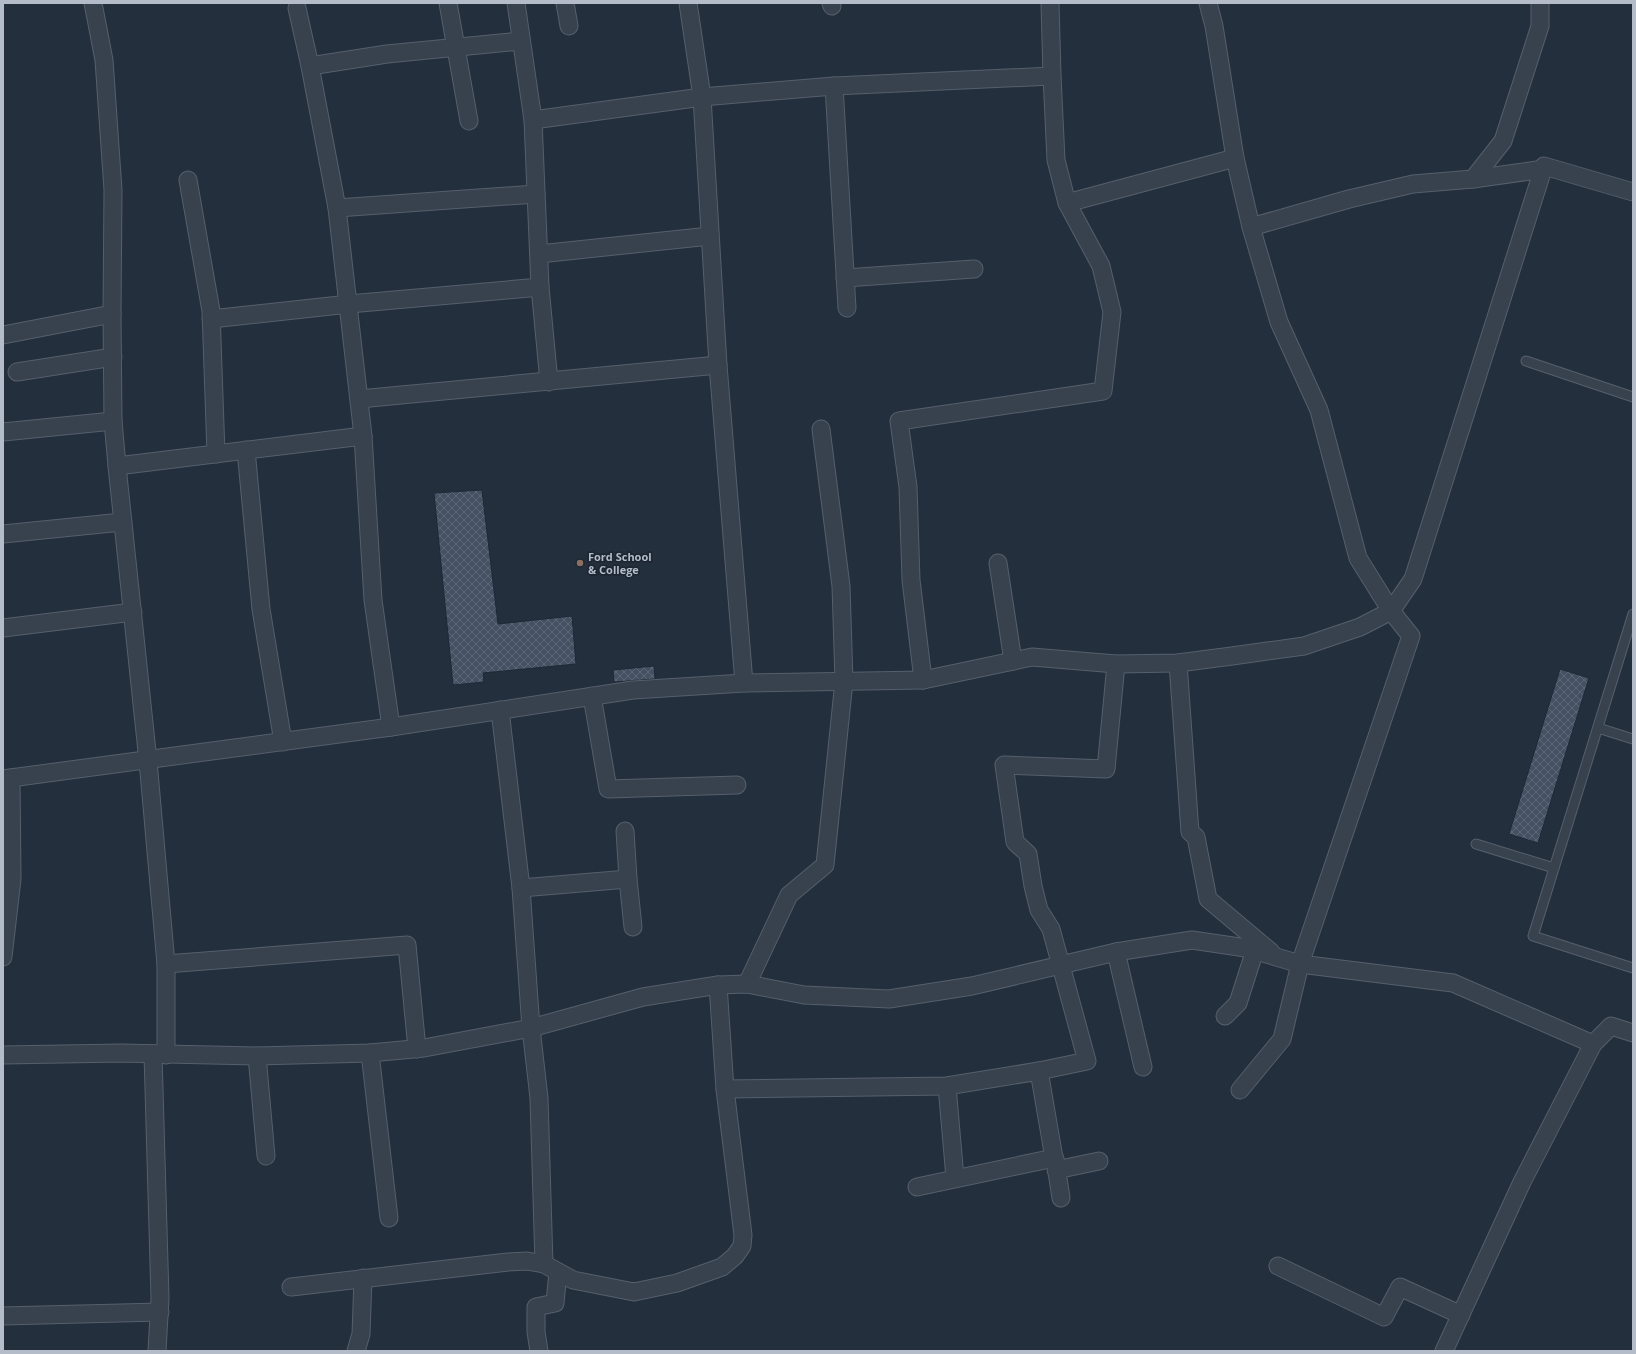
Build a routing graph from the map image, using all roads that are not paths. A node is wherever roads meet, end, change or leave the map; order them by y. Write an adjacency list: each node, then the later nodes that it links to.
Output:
1 (93, 3): 35 (street)
2 (448, 3): 12 (street)
3 (516, 3): 11 (street)
4 (565, 3): 10 (street)
5 (688, 3): 16 (street)
6 (1050, 3): 14 (street)
7 (1208, 3): 19 (street)
8 (1540, 3): 21 (street)
9 (297, 8): 13 (street)
10 (569, 26)
11 (521, 40): 12 (street); 17 (street)
12 (456, 47): 13 (street); 18 (street)
13 (310, 66): 26 (street)
14 (1052, 76): 15 (street); 25 (street)
15 (834, 86): 16 (street); 31 (street)
16 (702, 97): 17 (street); 28 (street)
17 (533, 120): 24 (street)
18 (469, 121)
19 (1235, 158): 25 (street); 27 (street)
20 (1544, 169): 21 (street); 23 (street); 55 (street)
21 (1473, 179): 27 (street)
22 (188, 180): 36 (street)
23 (1633, 192)
24 (536, 194): 26 (street); 29 (street)
25 (1067, 203): 62 (street)
26 (337, 208): 33 (street)
27 (1251, 227): 55 (street)
28 (710, 236): 29 (street); 40 (street)
29 (539, 254): 32 (street)
30 (974, 269): 31 (street)
31 (845, 278): 34 (street)
32 (540, 287): 33 (street); 42 (street)
33 (349, 304): 36 (street); 44 (street)
34 (847, 308)
35 (112, 314): 37 (street); 38 (street)
36 (211, 319): 50 (street)
37 (3, 334)
38 (112, 357): 41 (street); 45 (street)
39 (1526, 361): 43 (lane)
40 (718, 365): 42 (street); 64 (street)
41 (17, 372)
42 (549, 382): 44 (street)
43 (1633, 397)
44 (360, 399): 48 (street)
45 (114, 421): 47 (street); 51 (street)
46 (821, 429): 63 (street)
47 (3, 432)
48 (363, 436): 49 (street); 67 (street)
49 (246, 450): 50 (street); 70 (street)
50 (216, 454): 51 (street)
51 (116, 466): 52 (street)
52 (122, 522): 53 (street); 56 (street)
53 (3, 534)
54 (998, 563): 59 (street)
55 (1390, 611): 60 (street); 85 (street)
56 (133, 612): 58 (street); 71 (street)
57 (1633, 614): 68 (lane)
58 (3, 628)
59 (1013, 661): 61 (street); 62 (street)
60 (1178, 663): 61 (street); 82 (street)
61 (1116, 664): 86 (street)
62 (923, 680): 63 (street)
63 (844, 681): 64 (street); 88 (street)
64 (744, 683): 65 (street)
65 (592, 696): 66 (street); 73 (street)
66 (500, 710): 67 (street); 78 (street)
67 (391, 727): 70 (street)
68 (1598, 728): 69 (lane); 76 (lane)
69 (1633, 738)
70 (283, 742): 71 (street)
71 (148, 761): 72 (street); 84 (street)
72 (7, 779): 83 (street)
73 (738, 785)
74 (625, 831): 77 (street)
75 (1476, 844): 76 (lane)
76 (1554, 868): 87 (lane)
77 (628, 879): 78 (street); 79 (street)
78 (521, 888): 91 (street)
79 (633, 927)
80 (1255, 950): 81 (street); 82 (street); 90 (street)
81 (1116, 952): 86 (street); 99 (street)
82 (1276, 956): 85 (street)
83 (3, 957)
84 (166, 964): 94 (street); 97 (street)
85 (1300, 964): 93 (street); 103 (street)
86 (1061, 966): 88 (street); 100 (street)
87 (1633, 968)
88 (747, 984): 89 (street)
89 (718, 985): 91 (street); 102 (street)
90 (1225, 1016)
91 (531, 1028): 94 (street); 112 (street)
92 (1633, 1033): 93 (street)
93 (1594, 1044): 116 (street)
94 (416, 1049): 95 (street)
95 (370, 1052): 98 (street); 110 (street)
96 (3, 1055): 97 (street)
97 (159, 1055): 98 (street); 115 (street)
98 (257, 1056): 104 (street)
99 (1143, 1067)
100 (1039, 1071): 101 (street); 106 (street)
101 (947, 1086): 102 (street); 107 (street)
102 (725, 1089): 112 (street)
103 (1240, 1090)
104 (266, 1156)
105 (1099, 1161): 106 (street)
106 (1055, 1164): 107 (street); 109 (street)
107 (955, 1178): 108 (street)
108 (917, 1187)
109 (1061, 1198)
110 (389, 1218)
111 (1278, 1266): 116 (street)
112 (551, 1268): 113 (street); 120 (street)
113 (363, 1278): 114 (street); 119 (street)
114 (291, 1287)
115 (160, 1312): 117 (street); 118 (street)
116 (1461, 1314): 121 (street)
117 (3, 1316)
118 (157, 1351)
119 (356, 1351)
120 (539, 1351)
121 (1444, 1351)

